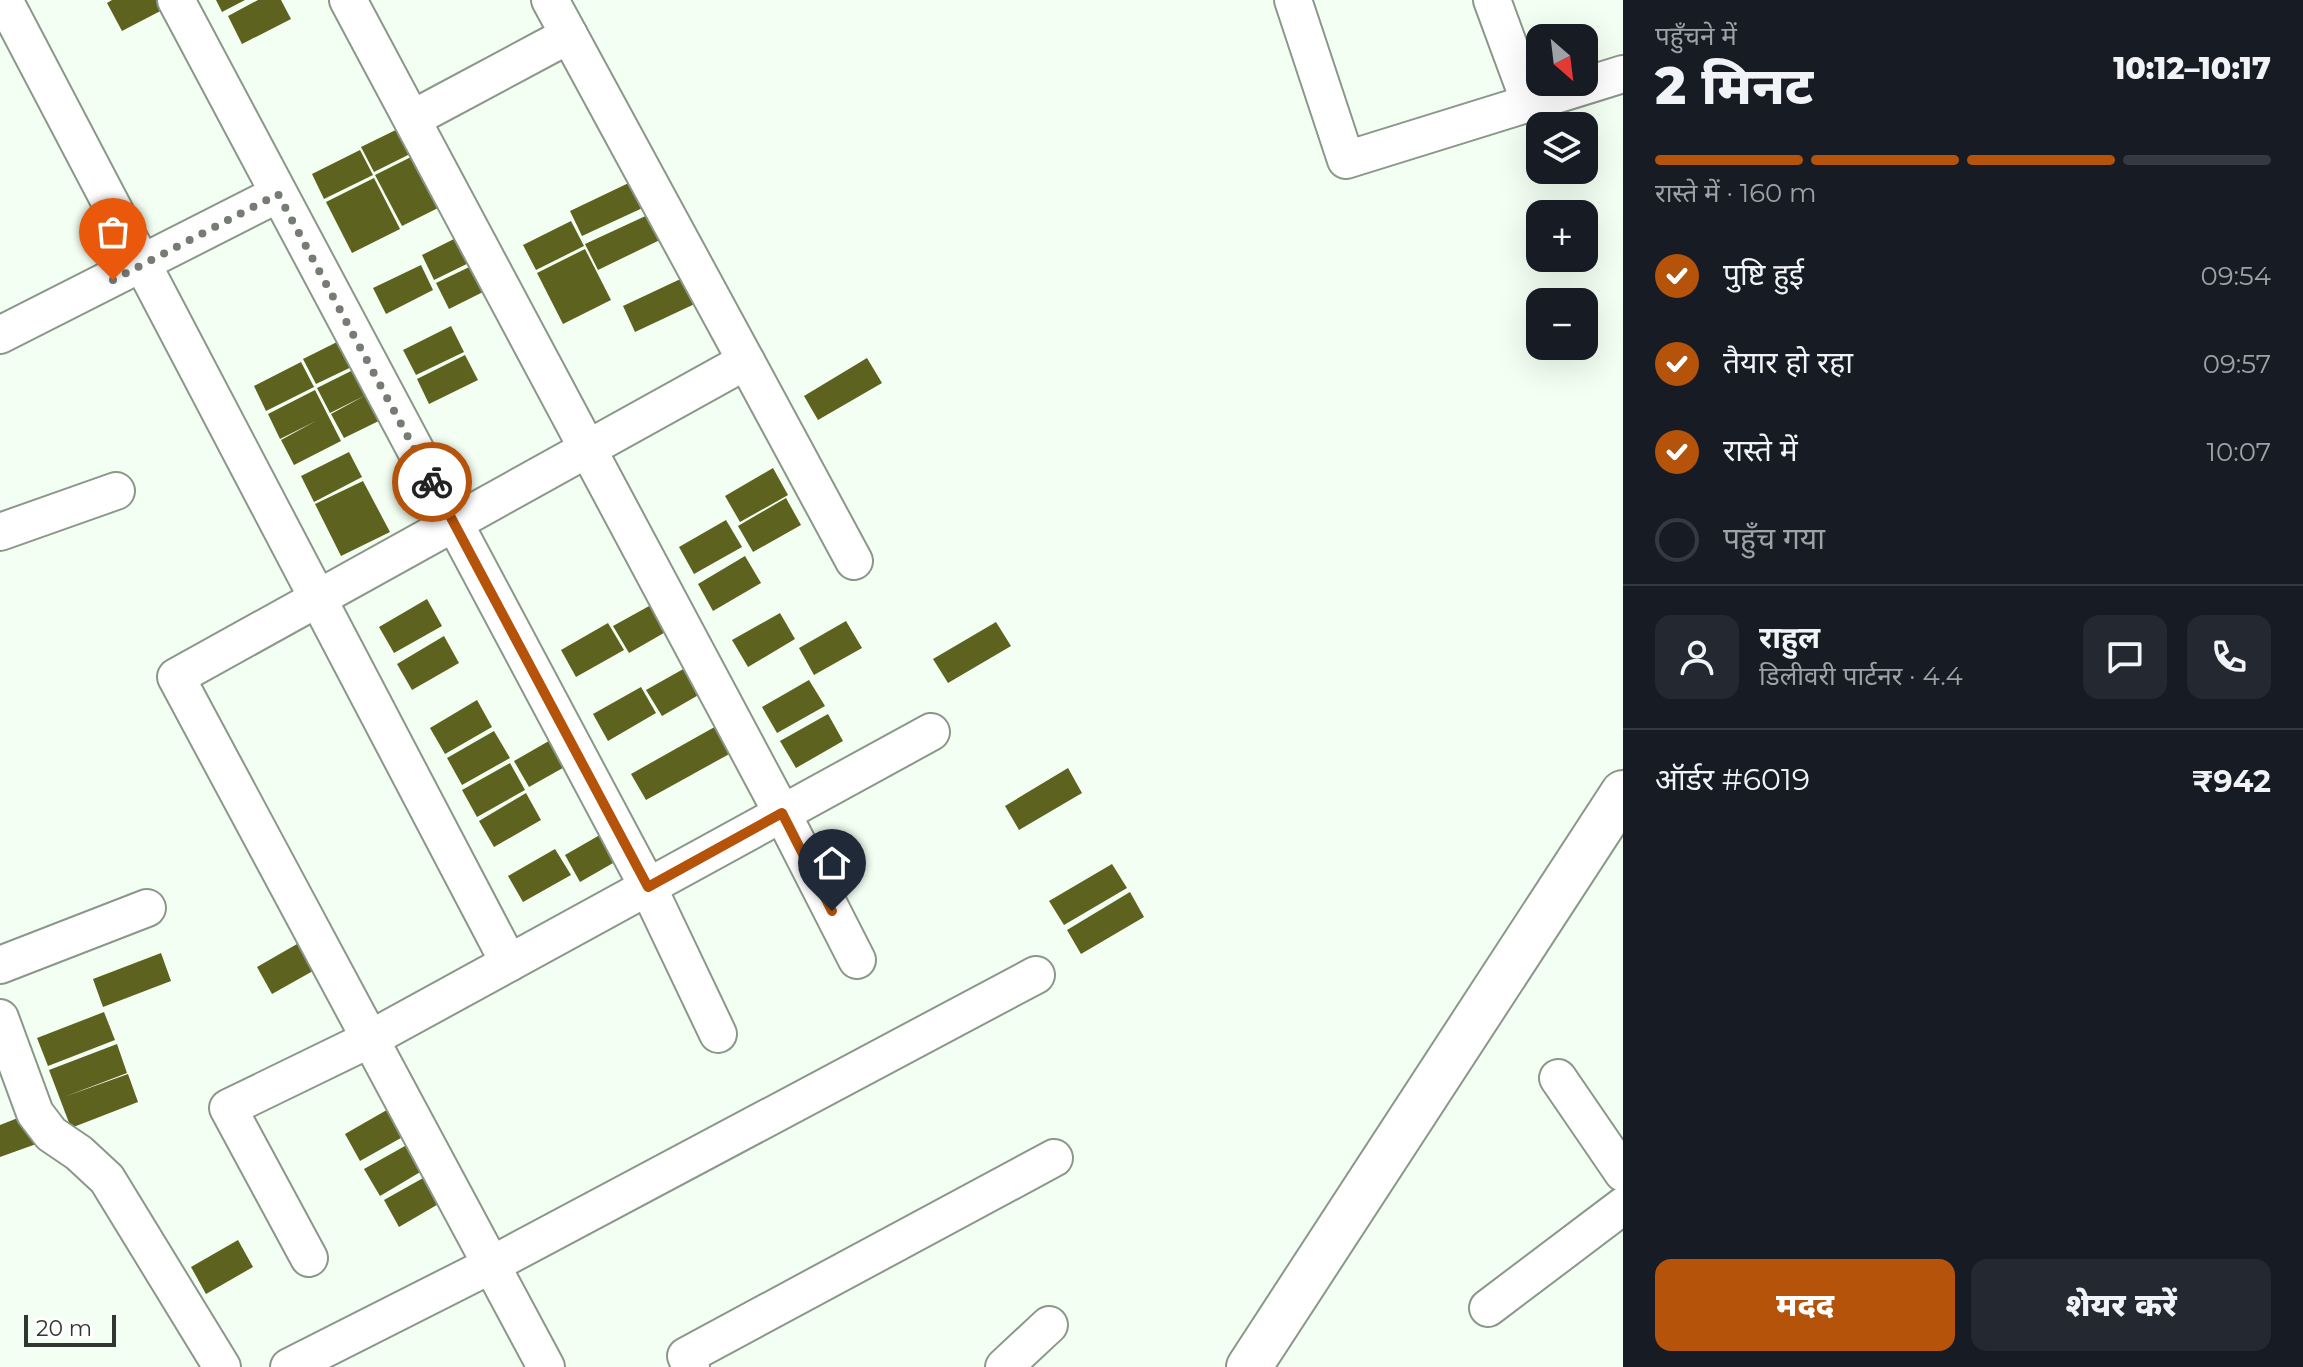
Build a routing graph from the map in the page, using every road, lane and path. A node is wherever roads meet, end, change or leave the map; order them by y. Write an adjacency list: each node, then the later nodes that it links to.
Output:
1 (4, 0): 12 (street)
2 (176, 0): 11 (street)
3 (348, 0): 10 (street)
4 (550, 0): 7 (street)
5 (1293, 0): 9 (street)
6 (1492, 0): 9 (street)
7 (569, 35): 10 (street); 14 (street)
8 (1623, 74): 9 (street)
9 (1530, 103)
10 (412, 119): 15 (street)
11 (278, 194): 12 (street); 17 (street)
12 (141, 266): 13 (street); 20 (street)
13 (0, 335)
14 (746, 361): 15 (street); 19 (street)
15 (588, 448): 17 (street); 23 (street)
16 (116, 491): 18 (street)
17 (454, 522): 20 (street); 24 (street)
18 (0, 532)
19 (854, 561)
20 (318, 598): 27 (street); 32 (street)
21 (931, 732): 23 (street)
22 (1623, 793): 46 (street)
23 (782, 813): 24 (street); 26 (street)
24 (648, 887): 27 (street); 31 (street)
25 (147, 908): 28 (street)
26 (857, 960)
27 (509, 963): 32 (street)
28 (0, 965)
29 (1036, 975): 38 (street)
30 (0, 1018): 42 (street)
31 (718, 1034)
32 (370, 1039): 37 (street); 38 (street)
33 (1558, 1078): 35 (street)
34 (1054, 1158): 41 (street)
35 (1623, 1173)
36 (1623, 1206): 39 (street)
37 (309, 1258)
38 (491, 1265): 43 (street); 44 (street)
39 (1488, 1308)
40 (1049, 1325): 45 (street)
41 (681, 1363)
42 (222, 1367)
43 (289, 1367)
44 (546, 1367)
45 (1004, 1367)
46 (1249, 1367)

